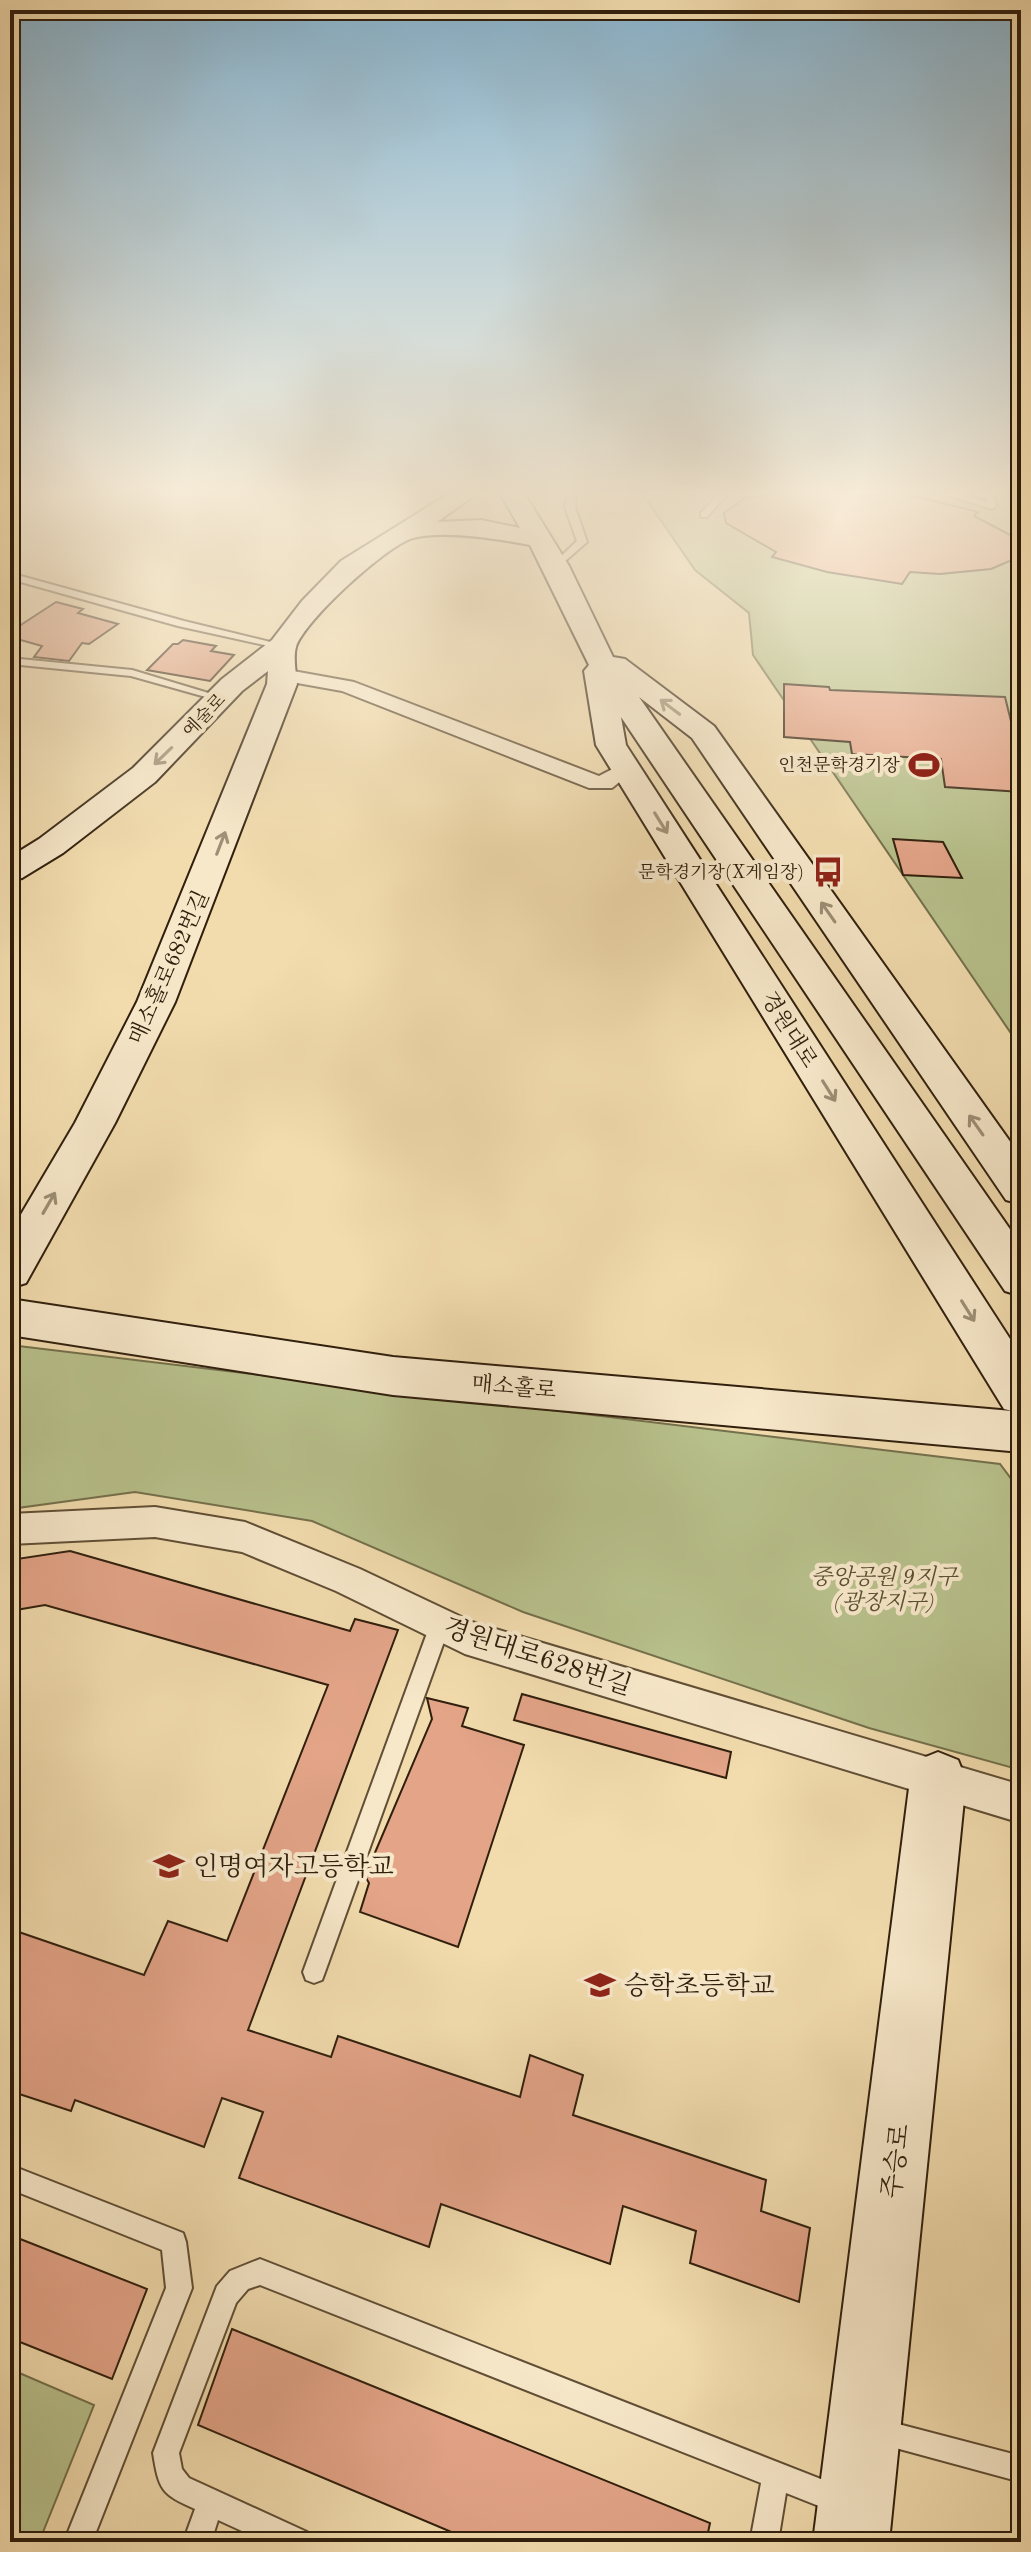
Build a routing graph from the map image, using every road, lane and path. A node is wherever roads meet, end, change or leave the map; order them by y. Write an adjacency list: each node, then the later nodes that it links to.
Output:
1 (139, 612): 6 (lane)
2 (309, 612): 6 (main road, 예술로)
3 (577, 612): 4 (main road, 경원대로)
4 (594, 649): 8 (main road, 경원대로); 10 (main road, 경원대로, one-way to 4); 12 (main road, 경원대로)
5 (10, 661): 7 (lane)
6 (282, 661): 7 (main road, 예술로); 8 (street); 11 (main road, 매소홀로682번길, one-way to 6)
7 (220, 698): 9 (main road, 예술로, one-way to 9)
8 (626, 768): 14 (main road, 경원대로, one-way to 14)
9 (10, 871)
10 (1021, 1189)
11 (10, 1271)
12 (1021, 1279)
13 (10, 1317): 15 (main road, 매소홀로)
14 (1021, 1395)
15 (1021, 1432)
16 (10, 1529): 17 (street, 경원대로628번길)
17 (440, 1625): 18 (street, 경원대로628번길); 20 (lane)
18 (938, 1780): 19 (street, 경원대로628번길); 22 (main road, 주승로)
19 (1021, 1804)
20 (314, 1972)
21 (10, 2177): 27 (lane)
22 (864, 2428): 23 (lane); 26 (main road, 주승로)
23 (1021, 2469)
24 (776, 2475): 25 (lane); 26 (lane); 30 (lane)
25 (211, 2502): 28 (lane); 29 (lane)
26 (853, 2524)
27 (78, 2542)
28 (197, 2542)
29 (297, 2542)
30 (764, 2542)

